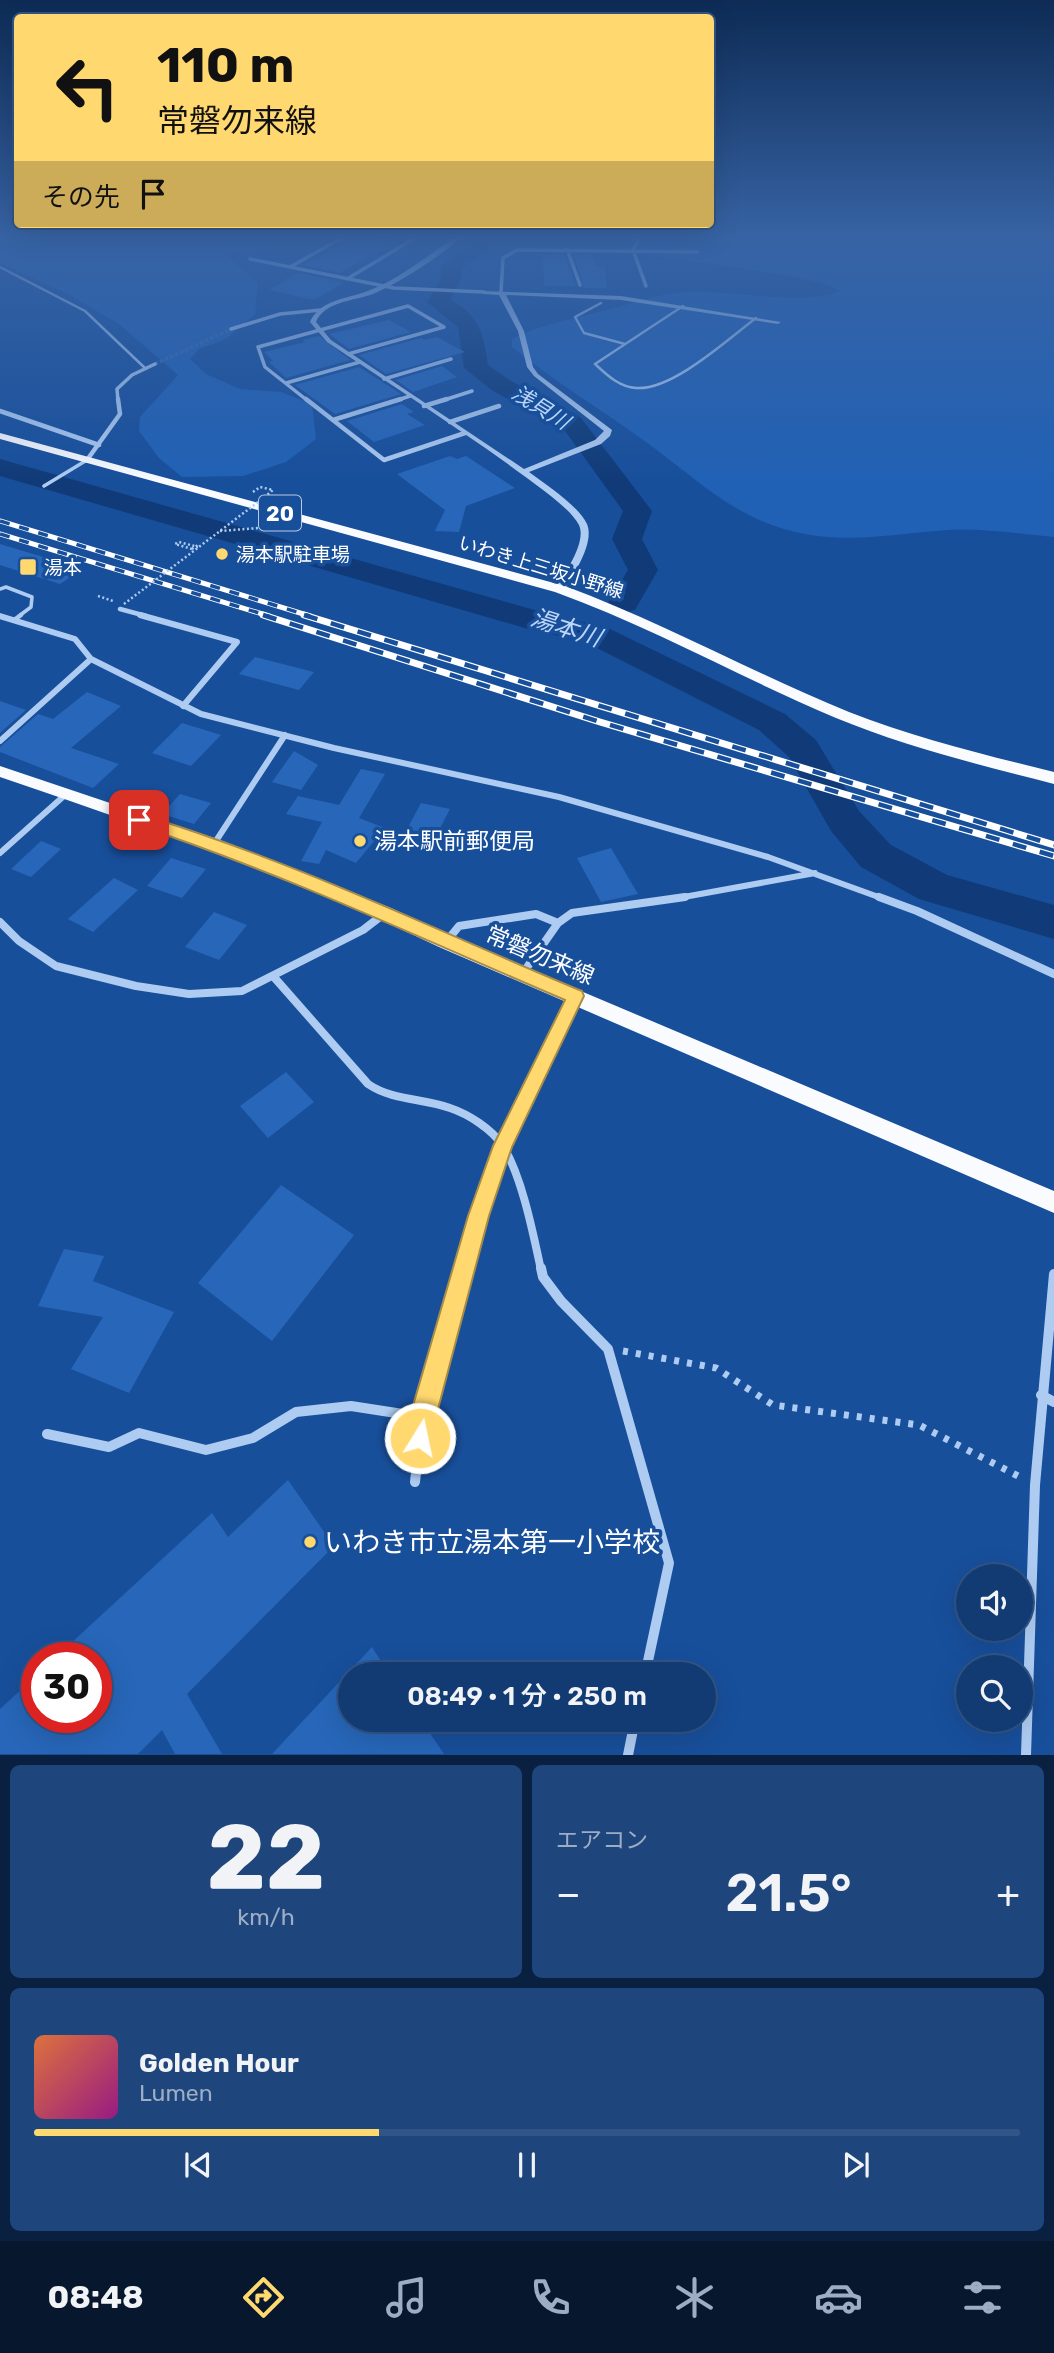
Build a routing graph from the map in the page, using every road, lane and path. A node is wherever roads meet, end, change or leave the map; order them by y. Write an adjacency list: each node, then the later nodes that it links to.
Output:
1 (91, 317): 19 (lane)
2 (271, 317): 12 (street)
3 (314, 317): 13 (street)
4 (367, 317): 13 (street)
5 (427, 317): 15 (street)
6 (513, 317): 31 (street)
7 (575, 317): 14 (lane)
8 (666, 317): 14 (lane)
9 (749, 317): 10 (street)
10 (756, 318): 11 (street); 14 (lane)
11 (778, 322)
12 (231, 329)
13 (318, 330): 15 (street); 21 (street)
14 (625, 344)
15 (348, 354): 17 (street)
16 (451, 359): 20 (street)
17 (360, 362): 20 (street); 21 (street)
18 (155, 364): 19 (street)
19 (146, 369): 32 (street)
20 (384, 379): 23 (street)
21 (286, 383): 27 (street)
22 (472, 391): 24 (street)
23 (411, 396): 24 (street); 27 (street)
24 (424, 405): 28 (street)
25 (499, 406): 28 (street)
26 (0, 411): 32 (street)
27 (333, 420): 29 (street)
28 (450, 422): 29 (street)
29 (465, 433): 35 (street)
30 (0, 436): 34 (main road, いわき上三坂小野線 / 20)
31 (598, 442): 33 (street)
32 (99, 445): 34 (street)
33 (578, 450): 35 (street)
34 (87, 460): 36 (lane); 42 (main road, いわき上三坂小野線 / 20)
35 (523, 472): 42 (street)
36 (44, 486)
37 (262, 499): 39 (path, bridge)
38 (280, 523): 39 (path)
39 (220, 531): 40 (path, bridge)
40 (198, 546): 40 (path, bridge); 43 (path, bridge)
41 (0, 589): 45 (lane)
42 (560, 589): 51 (main road, いわき上三坂小野線 / 20)
43 (122, 606): 47 (street)
44 (0, 616): 45 (street)
45 (14, 620): 46 (street)
46 (92, 659): 47 (street); 49 (street)
47 (183, 706): 48 (street)
48 (285, 735): 53 (street); 55 (street)
49 (0, 741)
50 (0, 771): 52 (main road, 常磐勿来線)
51 (1054, 778)
52 (65, 795): 53 (main road, 常磐勿来線); 54 (street)
53 (214, 844): 56 (main road, 常磐勿来線)
54 (0, 853)
55 (816, 873): 58 (street); 61 (street)
56 (385, 913): 59 (main road, 常磐勿来線); 62 (street)
57 (0, 922): 62 (street)
58 (558, 923): 59 (street); 60 (street)
59 (446, 942): 60 (main road, 常磐勿来線)
60 (523, 973): 63 (main road, 常磐勿来線)
61 (1054, 974)
62 (273, 976): 64 (street)
63 (576, 996): 64 (street); 65 (main road, 常磐勿来線)
64 (503, 1146): 67 (street); 70 (street)
65 (1054, 1202)
66 (1054, 1274): 68 (street)
67 (608, 1349): 73 (path); 74 (street)
68 (1041, 1395): 69 (street); 73 (street)
69 (1054, 1402)
70 (422, 1416): 71 (street); 72 (street)
71 (47, 1434)
72 (415, 1482)
73 (1035, 1485): 77 (street)
74 (648, 1662)
75 (633, 1732): 76 (street)
76 (628, 1755)
77 (1026, 1755)

